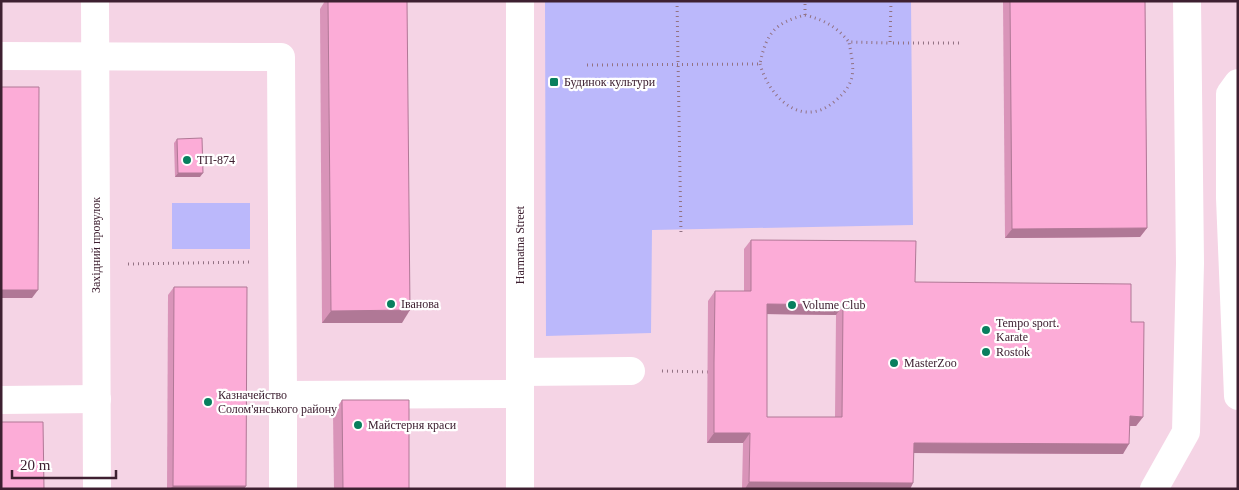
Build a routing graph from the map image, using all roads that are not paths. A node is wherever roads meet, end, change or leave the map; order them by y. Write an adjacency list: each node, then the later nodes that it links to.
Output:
1 (95, 1): 5 (street, Західний провулок)
2 (520, 1): 8 (street, Harmatna Street)
3 (1187, 1): 16 (street)
4 (1, 56): 5 (street)
5 (95, 56): 9 (street); 11 (street, Західний провулок)
6 (1238, 83): 10 (street)
7 (631, 371): 8 (street)
8 (520, 383): 9 (street); 15 (street, Harmatna Street)
9 (283, 395): 14 (street)
10 (1238, 396)
11 (97, 399): 12 (street); 13 (street, Західний провулок)
12 (1, 400)
13 (98, 489)
14 (283, 489)
15 (520, 489)
16 (1154, 489)

